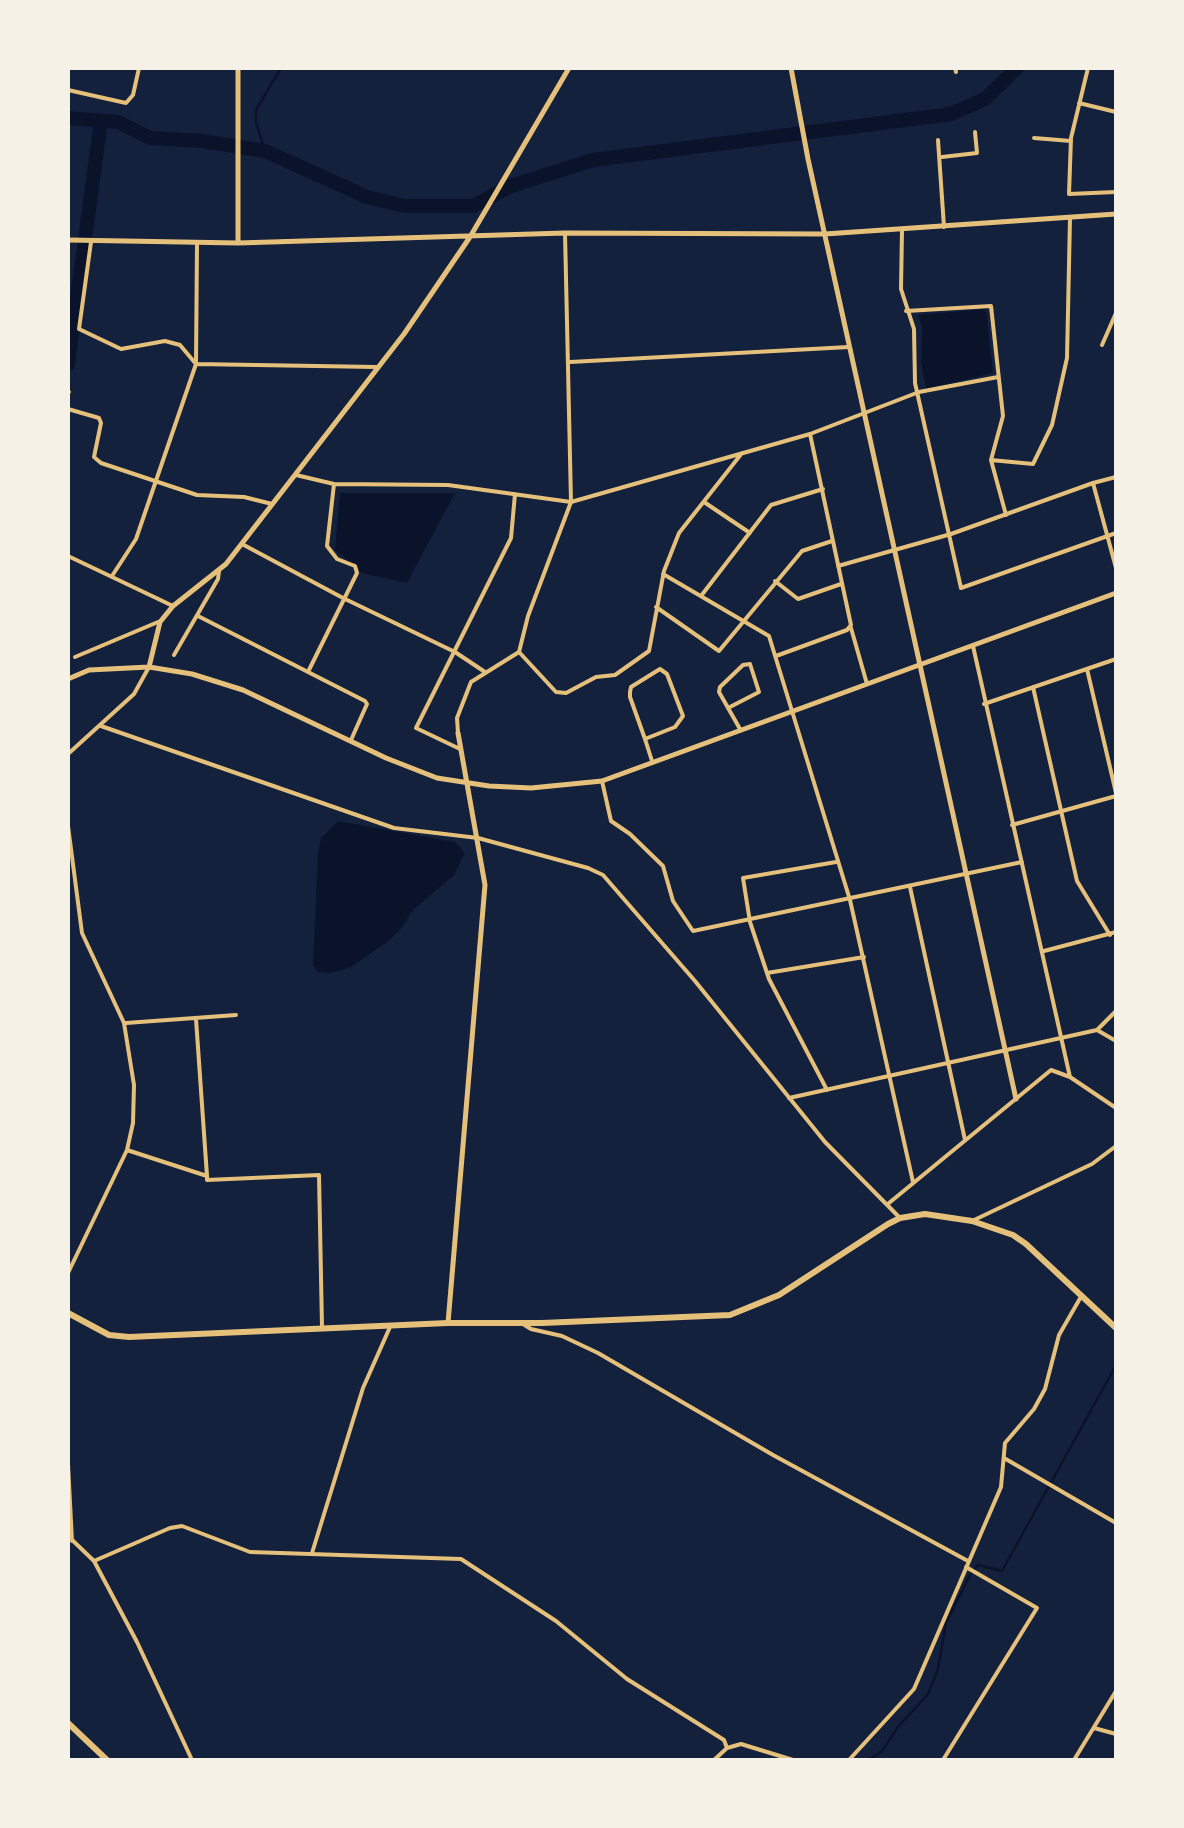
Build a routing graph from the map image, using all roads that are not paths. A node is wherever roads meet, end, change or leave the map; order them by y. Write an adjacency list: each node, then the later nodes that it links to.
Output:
1 (138, 68): 6 (street)
2 (238, 68): 24 (street)
3 (569, 68): 21 (street)
4 (791, 68): 20 (street)
5 (1088, 68): 7 (street)
6 (68, 90)
7 (1079, 103): 8 (street); 12 (street)
8 (1116, 112)
9 (976, 132): 13 (street)
10 (1034, 138): 12 (street)
11 (938, 140): 13 (street)
12 (1071, 141): 14 (street)
13 (942, 157): 17 (street)
14 (1116, 192)
15 (1116, 214): 16 (street)
16 (1070, 218): 17 (street); 39 (street)
17 (944, 227): 18 (street)
18 (902, 230): 20 (street); 26 (street)
19 (566, 234): 20 (street); 21 (street); 30 (street)
20 (825, 234): 29 (street)
21 (470, 236): 24 (street); 32 (street)
22 (91, 239): 23 (street); 25 (street); 31 (street)
23 (68, 240)
24 (238, 242): 25 (street)
25 (196, 243): 31 (street)
26 (906, 311): 33 (street); 34 (street)
27 (1116, 312): 28 (street)
28 (1102, 345)
29 (849, 347): 30 (street); 36 (street)
30 (568, 362): 47 (street)
31 (196, 364): 32 (street); 42 (street)
32 (381, 367): 40 (street)
33 (998, 377): 34 (street); 39 (street)
34 (919, 392): 36 (street); 53 (street)
35 (68, 410): 42 (street)
36 (864, 412): 37 (street); 57 (street)
37 (810, 434): 38 (street); 45 (street)
38 (742, 453): 47 (street); 48 (street)
39 (990, 460): 50 (street)
40 (296, 475): 44 (street); 49 (street)
41 (1116, 478): 43 (street)
42 (155, 481): 49 (street); 63 (street)
43 (1093, 483): 50 (street); 54 (street)
44 (334, 484): 46 (street); 68 (street)
45 (823, 490): 51 (street); 55 (street)
46 (516, 492): 47 (street); 76 (street)
47 (571, 502): 77 (street)
48 (704, 502): 51 (street); 62 (street)
49 (272, 504): 56 (street)
50 (1006, 515): 53 (street)
51 (750, 533): 67 (street)
52 (1116, 533): 54 (street)
53 (952, 534): 54 (street); 57 (street)
54 (1108, 536): 60 (street)
55 (832, 542): 59 (street); 64 (street)
56 (240, 543): 61 (street); 68 (street)
57 (895, 550): 59 (street); 82 (street)
58 (68, 556): 63 (street)
59 (838, 566): 65 (street)
60 (1116, 568)
61 (219, 571): 69 (street); 71 (street)
62 (663, 574): 67 (street); 70 (street)
63 (112, 576): 69 (street)
64 (775, 581): 65 (street); 72 (street)
65 (841, 584): 74 (street)
66 (1116, 592): 75 (street)
67 (701, 596): 72 (street)
68 (342, 598): 76 (street); 85 (street)
69 (173, 606): 73 (street)
70 (656, 607): 72 (street); 77 (street)
71 (198, 616): 78 (street); 85 (street)
72 (744, 621): 79 (street)
73 (160, 622): 80 (street); 83 (street)
74 (851, 628): 79 (street); 88 (street)
75 (973, 646): 82 (street); 90 (street)
76 (455, 652): 86 (street); 98 (street)
77 (519, 652): 86 (street)
78 (174, 655)
79 (776, 656): 92 (street)
80 (75, 658)
81 (1116, 659): 84 (street)
82 (919, 666): 88 (street); 110 (street)
83 (149, 667): 87 (street); 93 (street); 97 (street)
84 (1087, 669): 89 (street); 103 (street)
85 (308, 672): 97 (street)
86 (486, 672): 95 (street)
87 (68, 678)
88 (867, 684): 92 (street)
89 (1033, 687): 90 (street); 104 (street)
90 (984, 704): 105 (street)
91 (728, 708): 91 (street); 94 (street)
92 (794, 710): 94 (street); 108 (street)
93 (102, 726): 99 (street); 107 (street)
94 (740, 729): 100 (street)
95 (458, 733): 98 (street)
96 (645, 739): 96 (street); 100 (street)
97 (350, 740): 102 (street)
98 (460, 749): 102 (street)
99 (68, 754)
100 (652, 760): 101 (street)
101 (602, 781): 102 (street); 113 (street)
102 (468, 784): 107 (street)
103 (1116, 795): 104 (street)
104 (1063, 810): 105 (street); 114 (street)
105 (1012, 825): 109 (street)
106 (68, 826): 121 (street)
107 (478, 838): 130 (street); 144 (street)
108 (837, 862): 112 (street); 113 (street)
109 (1022, 862): 110 (street); 115 (street)
110 (966, 873): 111 (street); 125 (street)
111 (910, 887): 112 (street); 126 (street)
112 (850, 900): 113 (street); 116 (street)
113 (750, 921): 117 (street)
114 (1113, 933): 115 (street)
115 (1042, 951): 123 (street)
116 (864, 957): 117 (street); 127 (street)
117 (768, 973): 129 (street)
118 (1116, 1011): 122 (street)
119 (236, 1015): 120 (street)
120 (196, 1020): 121 (street); 136 (street)
121 (124, 1024): 135 (street)
122 (1097, 1030): 123 (street); 124 (street)
123 (1060, 1039): 125 (street); 128 (street)
124 (1116, 1041)
125 (1005, 1050): 126 (street); 131 (street)
126 (949, 1062): 127 (street); 133 (street)
127 (889, 1077): 129 (street); 137 (street)
128 (1070, 1077): 131 (street); 132 (street)
129 (827, 1090): 130 (street)
130 (789, 1098): 138 (street)
131 (1016, 1098): 133 (street)
132 (1116, 1108)
133 (964, 1140): 137 (street)
134 (1116, 1146): 140 (street)
135 (128, 1150): 136 (street); 141 (street)
136 (207, 1176): 148 (street)
137 (913, 1182): 138 (street)
138 (888, 1203): 139 (street)
139 (900, 1218): 140 (main road); 145 (main road)
140 (972, 1221): 142 (main road)
141 (68, 1273)
142 (1082, 1295): 147 (main road); 149 (street)
143 (68, 1313): 148 (main road)
144 (448, 1322): 145 (main road); 146 (main road)
145 (521, 1323): 156 (street)
146 (390, 1327): 148 (main road); 154 (street)
147 (1116, 1328)
148 (322, 1329)
149 (1004, 1458): 151 (street); 156 (street)
150 (68, 1464): 153 (street)
151 (1116, 1523)
152 (68, 1536): 153 (street)
153 (72, 1541): 155 (street)
154 (312, 1553): 155 (street); 161 (street)
155 (94, 1561): 163 (street)
156 (968, 1565): 166 (street); 167 (street)
157 (1116, 1691): 159 (street)
158 (68, 1723): 162 (main road)
159 (1094, 1728): 160 (street); 168 (street)
160 (1116, 1734)
161 (726, 1748): 164 (street); 165 (street)
162 (108, 1760)
163 (192, 1760)
164 (714, 1760)
165 (793, 1760)
166 (849, 1760)
167 (943, 1760)
168 (1074, 1760)

